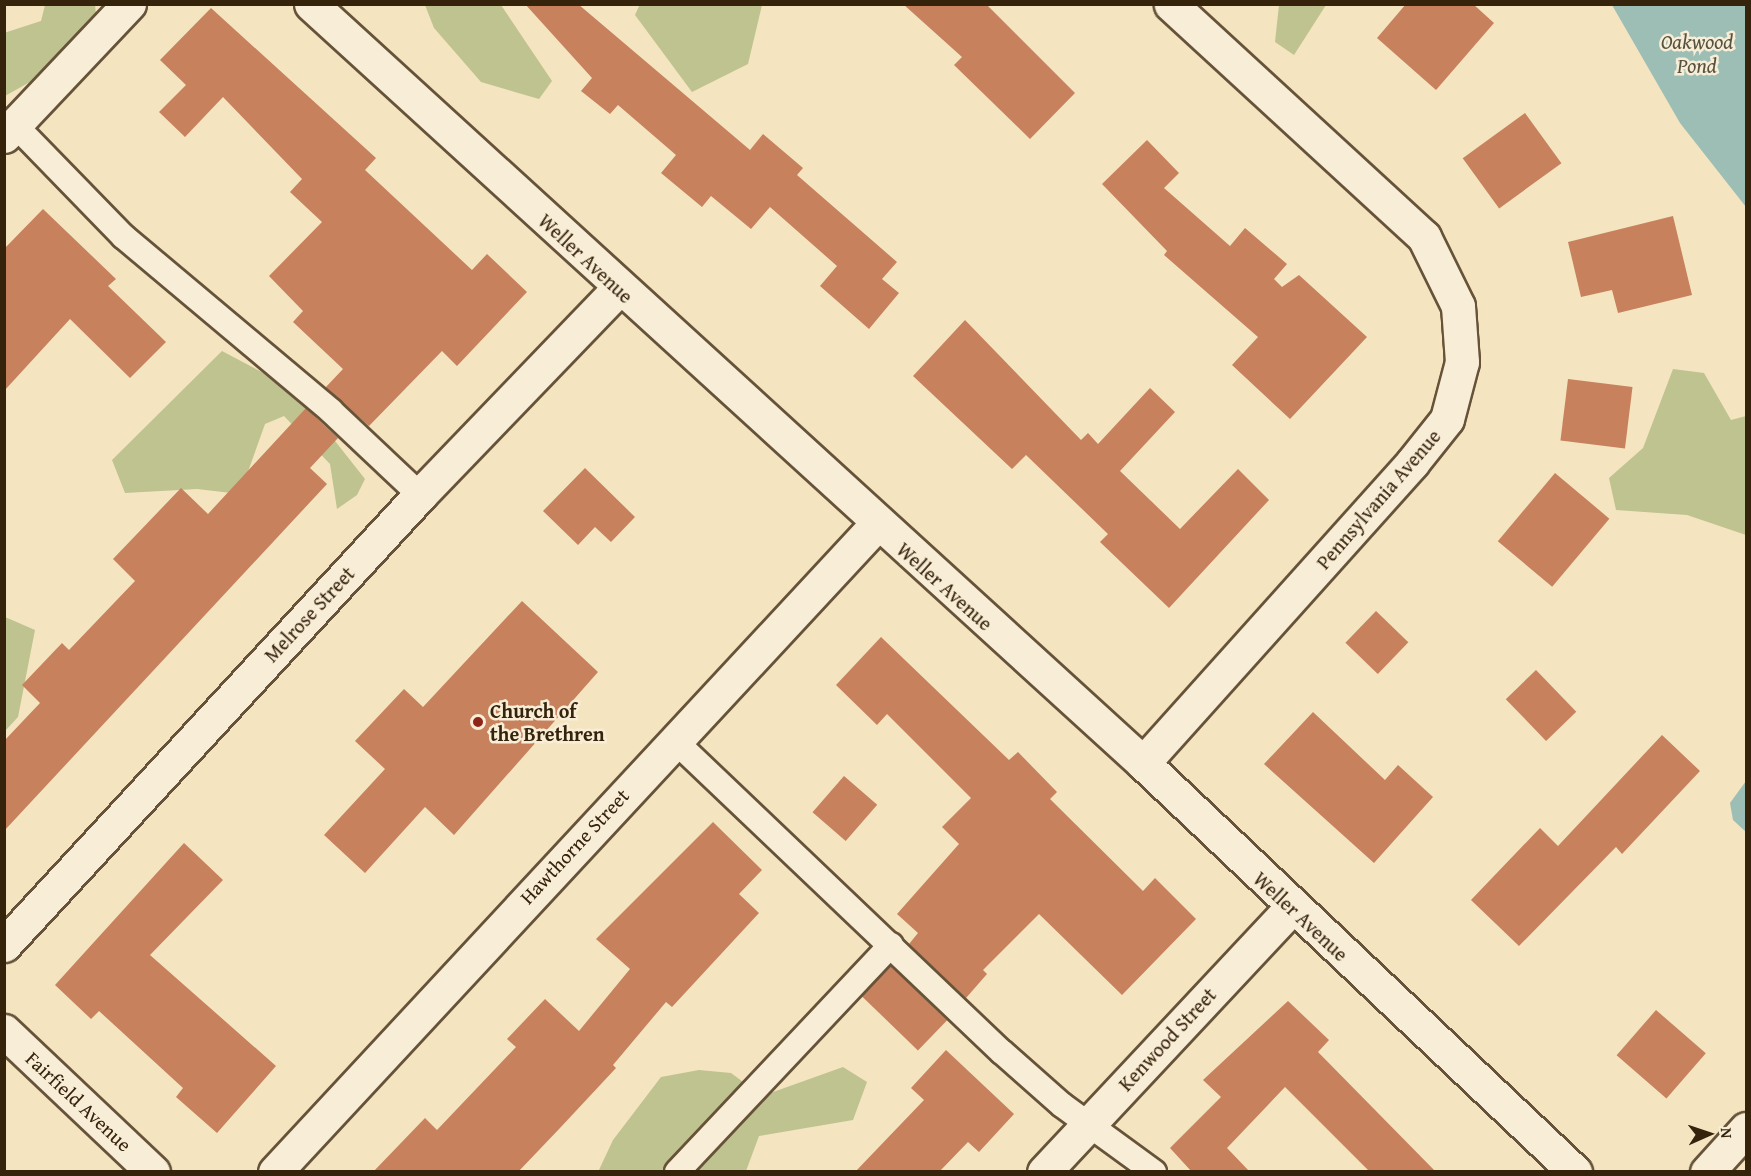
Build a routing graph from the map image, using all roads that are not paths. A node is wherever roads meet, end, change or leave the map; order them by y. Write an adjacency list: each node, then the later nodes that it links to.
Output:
1 (129, 4): 4 (street)
2 (311, 4): 5 (street, Weller Avenue)
3 (1171, 4): 9 (street, Pennsylvania Avenue)
4 (10, 130): 6 (lane)
5 (619, 288): 6 (street, Melrose Street); 7 (street, Weller Avenue)
6 (420, 495): 11 (street, Melrose Street)
7 (877, 524): 8 (street, Hawthorne Street); 9 (street, Weller Avenue)
8 (673, 739): 12 (lane); 17 (street, Hawthorne Street)
9 (1143, 764): 10 (street, Weller Avenue)
10 (1291, 908): 14 (street, Kenwood Street); 21 (street, Weller Avenue)
11 (4, 945)
12 (891, 945): 14 (lane); 18 (lane)
13 (4, 1031): 16 (street, Fairfield Avenue)
14 (1088, 1124): 19 (street, Kenwood Street); 20 (lane)
15 (1746, 1129): 22 (street)
16 (153, 1172)
17 (275, 1172)
18 (677, 1172)
19 (1044, 1172)
20 (1154, 1172)
21 (1575, 1172)
22 (1707, 1172)

